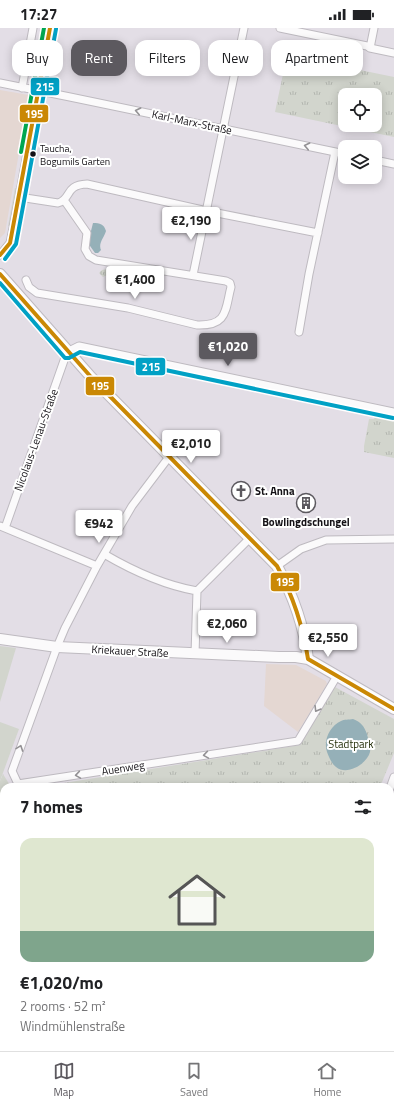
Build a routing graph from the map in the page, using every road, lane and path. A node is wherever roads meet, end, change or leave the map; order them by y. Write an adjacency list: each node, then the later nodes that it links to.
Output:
1 (33, 28): 9 (street)
2 (50, 28): 10 (street)
3 (244, 28): 11 (street)
4 (280, 28): 6 (street)
5 (374, 28): 6 (street)
6 (370, 48): 7 (street)
7 (394, 54)
8 (0, 83): 9 (street, Karl-Marx-Straße)
9 (22, 88): 10 (street, Karl-Marx-Straße)
10 (39, 91): 11 (street, Karl-Marx-Straße, one-way to 10); 16 (street)
11 (224, 128): 12 (street, Karl-Marx-Straße, one-way to 11); 18 (street)
12 (335, 152): 13 (street, Karl-Marx-Straße); 19 (street)
13 (338, 153)
14 (382, 161): 15 (street)
15 (394, 164)
16 (19, 197): 17 (street); 20 (street)
17 (64, 200): 18 (street); 21 (street)
18 (207, 211): 19 (street); 21 (street)
19 (318, 233): 24 (street)
20 (0, 254)
21 (193, 275): 23 (street)
22 (1, 278): 25 (main road)
23 (26, 280)
24 (299, 332)
25 (68, 352): 26 (street); 27 (main road); 28 (street, Nicolaus-Lenau-Straße)
26 (394, 412)
27 (169, 457): 29 (main road); 31 (street)
28 (2, 527): 32 (street)
29 (250, 538): 33 (main road); 34 (street)
30 (394, 539): 33 (street)
31 (104, 554): 32 (street); 34 (street)
32 (97, 566): 36 (street)
33 (277, 566): 38 (main road)
34 (197, 591): 37 (street)
35 (0, 639): 36 (main road, Kriekauer Straße)
36 (57, 647): 37 (main road, Kriekauer Straße); 41 (street, Auenweg, one-way to 36)
37 (195, 654): 38 (main road, Kriekauer Straße)
38 (308, 659): 39 (main road)
39 (337, 676): 40 (main road); 42 (street, Auenweg, one-way to 42)
40 (394, 709)
41 (18, 783)
42 (25, 783)

